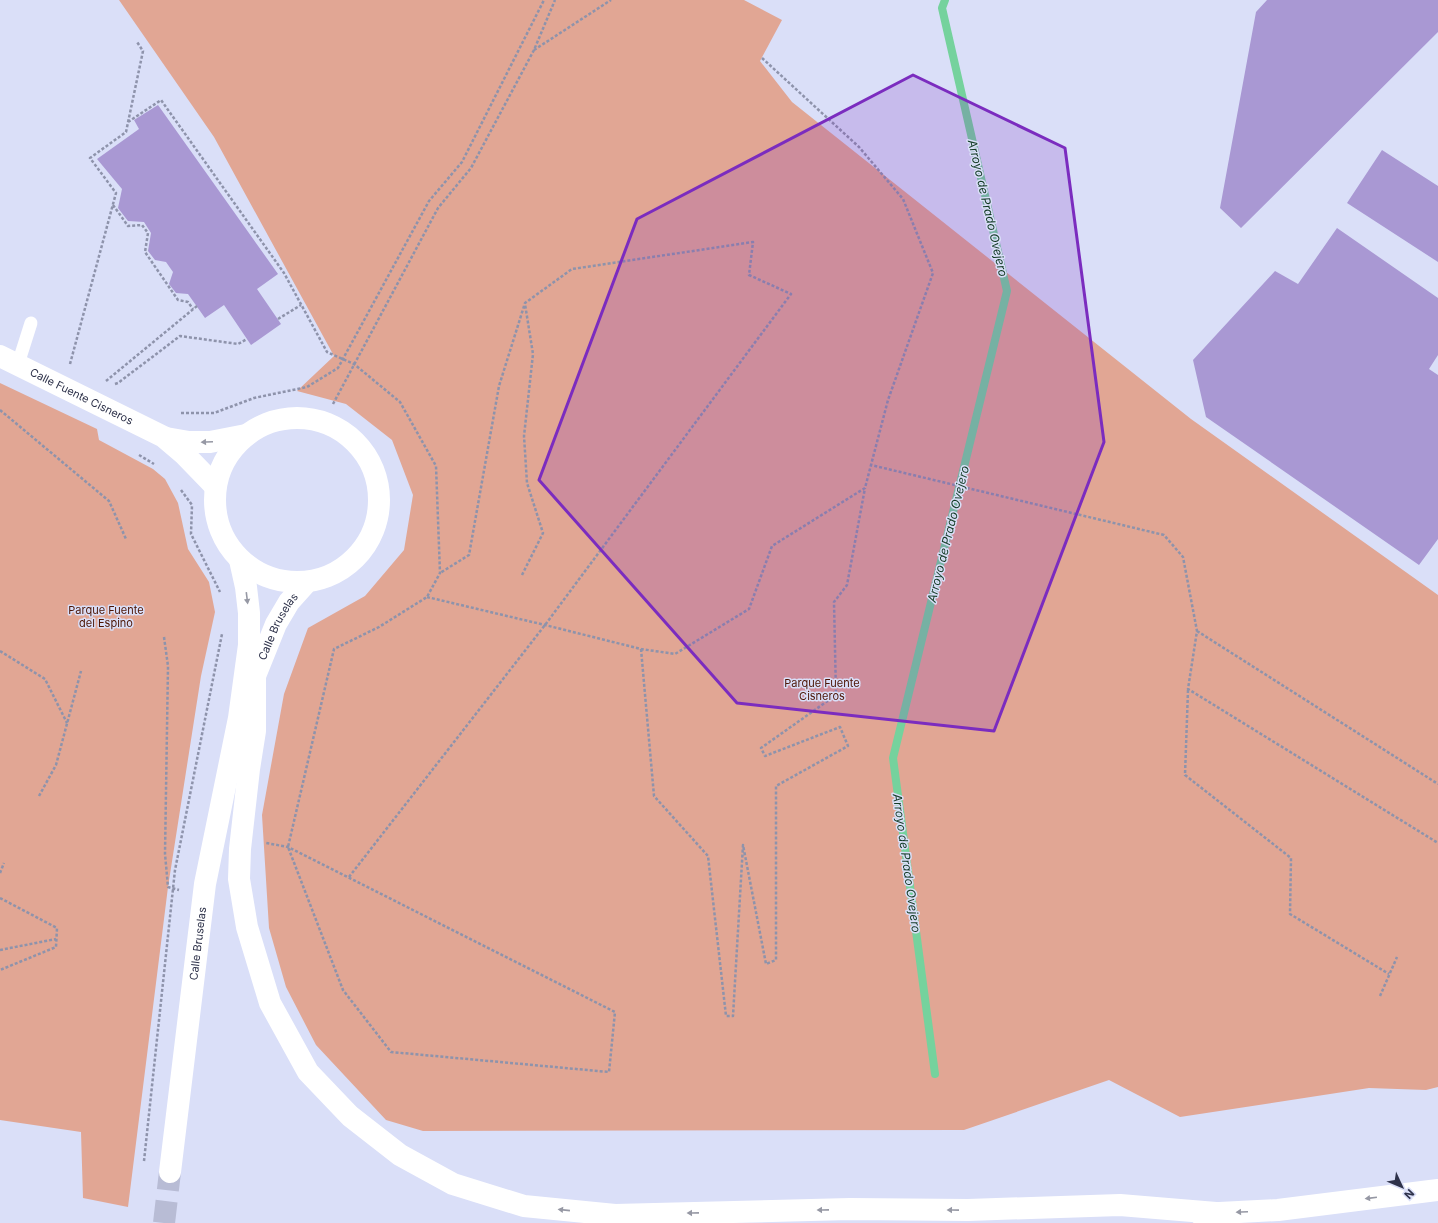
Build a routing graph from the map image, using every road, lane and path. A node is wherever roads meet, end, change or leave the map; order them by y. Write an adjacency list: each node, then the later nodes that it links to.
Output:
1 (544, 0): 16 (path)
2 (555, 0): 5 (path)
3 (610, 0): 5 (path)
4 (137, 42): 7 (path)
5 (534, 50): 18 (path)
6 (762, 58): 29 (path)
7 (128, 122): 8 (path); 10 (path)
8 (113, 205): 12 (path); 19 (path)
9 (525, 303): 35 (path); 36 (path); 40 (path)
10 (301, 305): 13 (path); 16 (path)
11 (196, 306): 12 (path)
12 (193, 309): 20 (path)
13 (278, 319)
14 (31, 323): 17 (lane)
15 (247, 339): 21 (path)
16 (342, 359): 18 (path); 24 (path)
17 (9, 360): 26 (main road, Calle Fuente Cisneros)
18 (354, 364): 22 (path); 35 (path)
19 (69, 368)
20 (102, 384)
21 (111, 385)
22 (333, 404)
23 (0, 410): 33 (path)
24 (178, 413)
25 (246, 435): 26 (main road, Calle Fuente Cisneros, one-way to 26); 31 (main road); 37 (main road)
26 (164, 437): 31 (main road, Calle Fuente Cisneros)
27 (136, 454): 28 (path)
28 (156, 465)
29 (871, 465): 32 (path); 42 (path)
30 (178, 486): 38 (path)
31 (215, 486): 34 (main road)
32 (865, 488): 44 (path); 44 (path)
33 (126, 539)
34 (240, 560): 37 (main road); 49 (main road, Calle Bruselas, one-way to 49)
35 (440, 573): 39 (path)
36 (522, 575)
37 (306, 582): 47 (main road, Calle Bruselas)
38 (221, 594)
39 (427, 597): 40 (path); 55 (path)
40 (545, 625): 44 (path); 58 (path)
41 (223, 630): 59 (path)
42 (1197, 631): 48 (path); 51 (path)
43 (164, 637): 59 (path)
44 (641, 649)
45 (0, 652): 50 (path)
46 (81, 671): 50 (path)
47 (255, 674): 49 (main road, Calle Bruselas); 71 (main road, one-way to 47)
48 (1188, 689): 54 (path); 66 (path)
49 (239, 718): 69 (main road, Calle Bruselas)
50 (67, 723): 52 (path)
51 (1438, 784)
52 (39, 796)
53 (265, 843): 55 (path)
54 (1438, 843)
55 (288, 847): 58 (path); 58 (path)
56 (4, 863): 57 (path)
57 (0, 873)
58 (349, 877)
59 (173, 888): 60 (path); 68 (path)
60 (180, 890)
61 (0, 898): 62 (path)
62 (56, 939): 63 (path); 65 (path)
63 (0, 950)
64 (1397, 957): 66 (path)
65 (0, 970)
66 (1389, 974): 67 (path)
67 (1380, 996)
68 (144, 1167)
69 (170, 1172)
70 (1438, 1190): 71 (main road, one-way to 71)
71 (1216, 1213): 72 (main road)
72 (974, 1223)

